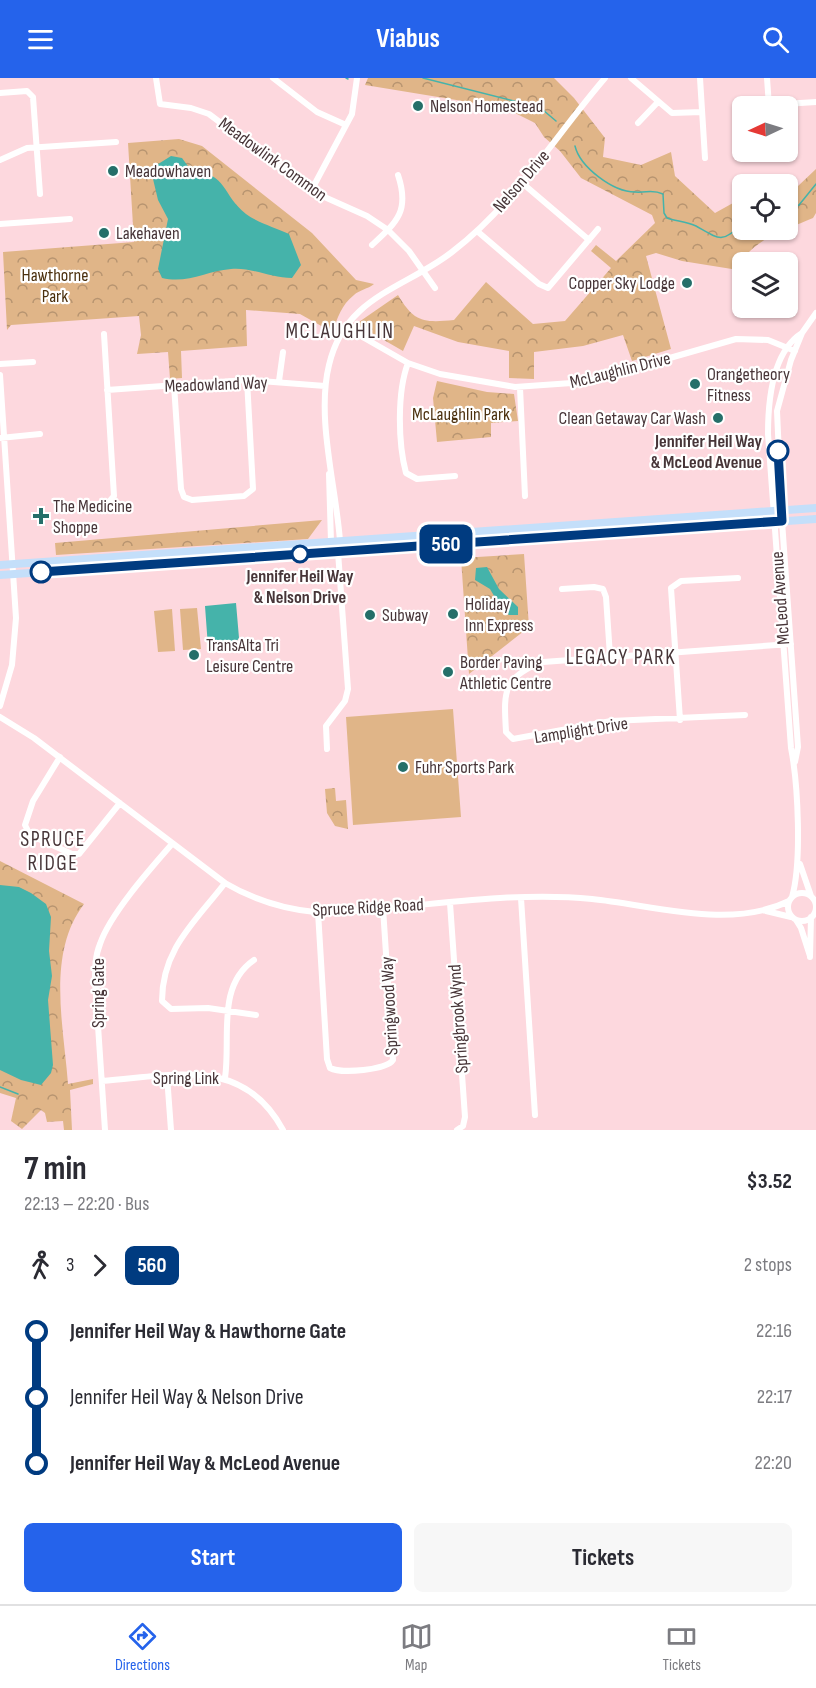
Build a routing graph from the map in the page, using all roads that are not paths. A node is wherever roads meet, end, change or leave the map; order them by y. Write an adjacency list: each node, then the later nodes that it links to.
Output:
1 (156, 78): 22 (street, Meadowlink Common)
2 (273, 78): 15 (street)
3 (357, 78): 15 (street)
4 (605, 78): 21 (street, Nelson Drive)
5 (630, 78): 10 (street)
6 (700, 78): 13 (street)
7 (767, 78): 9 (street)
8 (0, 93): 17 (street)
9 (768, 96)
10 (657, 102): 13 (street); 14 (street)
11 (816, 102): 12 (street)
12 (798, 104)
13 (702, 111): 18 (street)
14 (638, 123)
15 (346, 125): 22 (street)
16 (116, 142): 17 (street)
17 (36, 147): 19 (street); 23 (street)
18 (705, 158)
19 (0, 160)
20 (398, 175): 27 (street)
21 (521, 182): 28 (street, Nelson Drive); 29 (street)
22 (311, 191): 27 (street, Meadowlink Common)
23 (40, 194)
24 (70, 219): 25 (street)
25 (0, 224)
26 (598, 229): 29 (street)
27 (388, 230): 30 (street); 31 (street, Meadowlink Common)
28 (477, 231): 29 (street); 31 (street, Nelson Drive)
29 (589, 240)
30 (372, 245)
31 (424, 271): 32 (street); 34 (street, Nelson Drive)
32 (435, 288)
33 (816, 313): 35 (street, McLeod Avenue)
34 (345, 327): 41 (street, McLaughlin Drive); 47 (street, Nelson Drive)
35 (802, 333): 37 (street, McLeod Avenue); 38 (street, McLeod Avenue)
36 (104, 334): 49 (street)
37 (787, 347): 38 (street, McLaughlin Drive); 48 (street, McLaughlin Drive); 60 (street, McLeod Avenue)
38 (795, 351): 59 (street, McLeod Avenue)
39 (283, 352): 45 (street)
40 (33, 362): 42 (street)
41 (408, 363): 48 (street, McLaughlin Drive); 53 (street)
42 (0, 364)
43 (0, 375): 51 (street)
44 (247, 380): 45 (street, Meadowland Way); 46 (street, Meadowland Way); 46 (street)
45 (279, 381): 47 (street, Meadowland Way)
46 (174, 385): 49 (street, Meadowland Way)
47 (325, 386): 52 (street, Nelson Drive)
48 (520, 388): 54 (street)
49 (107, 390): 55 (street)
50 (40, 435): 51 (street)
51 (2, 438): 57 (street)
52 (330, 458): 63 (street, Nelson Drive); 64 (street, Nelson Drive)
53 (455, 476)
54 (525, 496)
55 (86, 505)
56 (816, 508): 59 (main road)
57 (9, 509): 58 (street); 66 (street)
58 (0, 510)
59 (782, 510): 60 (main road); 62 (street, McLeod Avenue)
60 (772, 511): 62 (street, McLeod Avenue); 63 (main road)
61 (816, 519): 62 (main road)
62 (778, 521): 65 (main road); 72 (street, McLeod Avenue)
63 (340, 541): 64 (main road); 65 (street, Nelson Drive)
64 (331, 542): 65 (street); 66 (main road)
65 (338, 552): 68 (main road); 79 (street, Nelson Drive)
66 (13, 564): 67 (main road); 68 (street)
67 (0, 565)
68 (13, 574): 69 (main road); 75 (street)
69 (0, 575)
70 (738, 578): 73 (street)
71 (562, 589): 74 (street)
72 (787, 644): 73 (street, Lamplight Drive); 83 (street, McLeod Avenue)
73 (675, 652): 74 (street, Lamplight Drive); 78 (street)
74 (610, 656): 78 (street, Lamplight Drive)
75 (0, 706)
76 (746, 715): 78 (street, Lamplight Drive)
77 (0, 717): 80 (street, Spruce Ridge Road)
78 (680, 720)
79 (327, 749)
80 (60, 757): 81 (street, Spruce Ridge Road); 81 (street)
81 (120, 803): 82 (street, Spruce Ridge Road)
82 (172, 844): 84 (street, Spruce Ridge Road); 99 (street, Spring Gate)
83 (799, 860): 85 (street, McLeod Avenue); 87 (street, McLeod Avenue)
84 (225, 883): 91 (street, Spruce Ridge Road); 95 (street)
85 (811, 897): 87 (street); 92 (street)
86 (521, 898): 88 (street, Spruce Ridge Road); 90 (street, Spruce Ridge Road); 100 (street)
87 (790, 899): 90 (street, Spruce Ridge Road); 93 (street)
88 (450, 903): 89 (street, Spruce Ridge Road); 104 (street, Springbrook Wynd)
89 (383, 908): 91 (street, Spruce Ridge Road); 91 (street, Springwood Way)
90 (759, 910): 93 (street, Spruce Ridge Road)
91 (318, 912)
92 (811, 917): 93 (street); 93 (street)
93 (794, 918)
94 (255, 960): 95 (street)
95 (228, 1011): 96 (street); 98 (street)
96 (256, 1015)
97 (167, 1076): 98 (street, Spring Link); 99 (street, Spring Link); 102 (street)
98 (225, 1078): 103 (street, Spring Link)
99 (102, 1081): 101 (street, Spring Gate)
100 (535, 1115)
101 (105, 1130)
102 (171, 1130)
103 (283, 1130)
104 (457, 1130)

